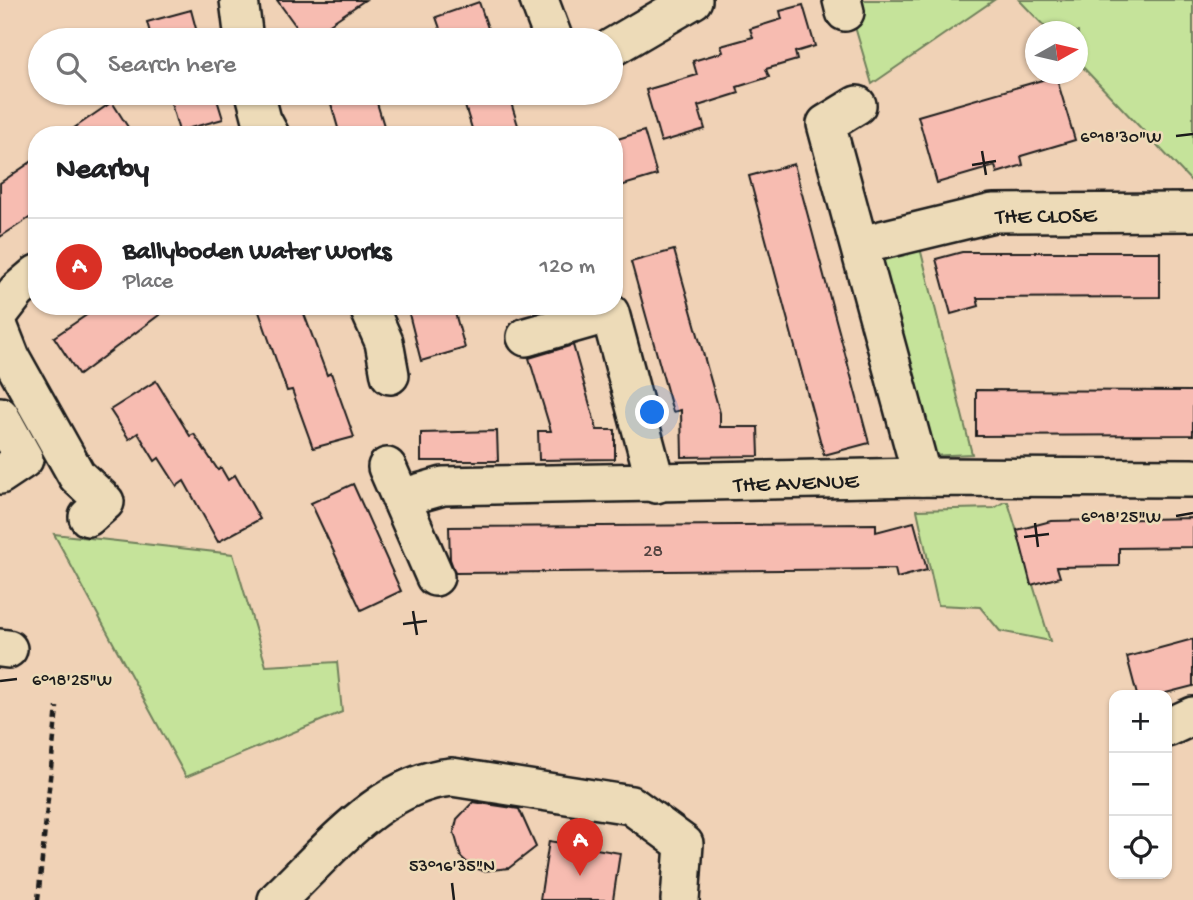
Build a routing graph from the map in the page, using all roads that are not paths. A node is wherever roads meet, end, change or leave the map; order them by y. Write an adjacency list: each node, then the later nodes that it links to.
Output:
1 (239, 0): 4 (street)
2 (539, 0): 5 (street)
3 (693, 0): 6 (street)
4 (242, 28)
5 (550, 28)
6 (623, 41)
7 (258, 105): 9 (street)
8 (857, 105): 11 (street)
9 (265, 126)
10 (1193, 212): 11 (street, THE CLOSE)
11 (861, 245): 22 (street)
12 (28, 282): 13 (street)
13 (0, 313)
14 (372, 315): 19 (street)
15 (603, 315): 18 (street)
16 (611, 315): 24 (street)
17 (0, 330): 25 (street)
18 (526, 337)
19 (390, 375)
20 (0, 416): 21 (street)
21 (0, 475)
22 (922, 477): 23 (street, THE AVENUE); 24 (street, THE AVENUE)
23 (1193, 478)
24 (656, 484): 26 (street, THE AVENUE)
25 (88, 517)
26 (435, 577)
27 (1193, 716): 28 (street)
28 (1172, 726)
29 (277, 900): 30 (street)
30 (680, 900)

